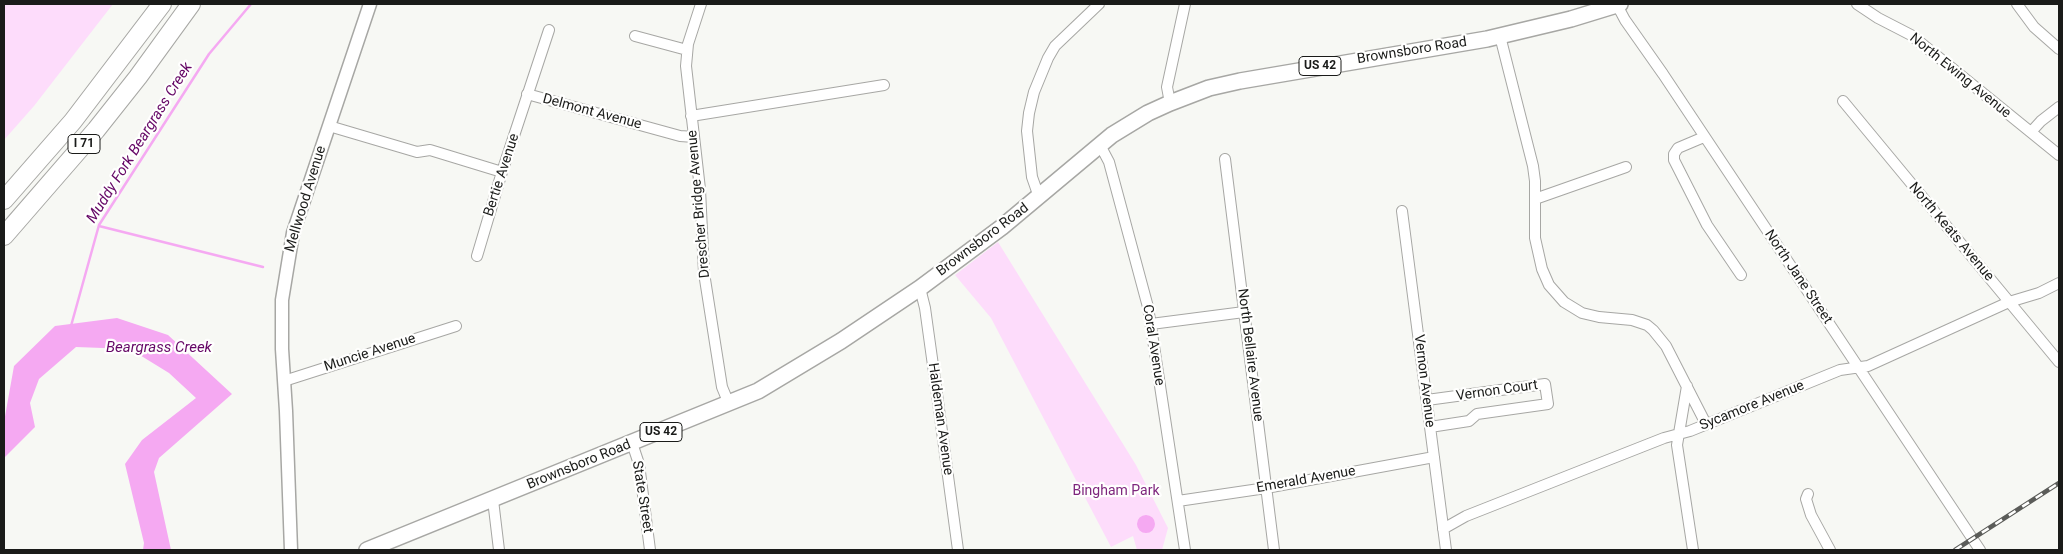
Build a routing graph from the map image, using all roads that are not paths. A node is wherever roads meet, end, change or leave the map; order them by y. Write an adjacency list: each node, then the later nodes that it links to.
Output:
1 (162, 4): 32 (highway, I 71)
2 (191, 4): 34 (highway, I 71)
3 (370, 4): 21 (street, Mellwood Avenue)
4 (701, 4): 14 (street, Drescher Bridge Avenue)
5 (1099, 4): 30 (street)
6 (1185, 4): 18 (street)
7 (1618, 4): 12 (main road, Brownsboro Road / US 42); 24 (street, North Jane Street)
8 (1857, 4): 22 (street, North Ewing Avenue)
9 (2017, 4): 13 (street)
10 (549, 30): 16 (street, Delmont Avenue)
11 (635, 36): 14 (street)
12 (1500, 36): 18 (main road, Brownsboro Road / US 42); 31 (street)
13 (2059, 49)
14 (687, 50): 20 (street, Drescher Bridge Avenue)
15 (884, 85): 20 (street)
16 (528, 94): 23 (street, Delmont Avenue); 29 (street, Bertie Avenue)
17 (1843, 101): 39 (street, North Keats Avenue)
18 (1170, 103): 25 (main road, Brownsboro Road / US 42)
19 (2059, 108): 22 (street)
20 (691, 116): 23 (street, Drescher Bridge Avenue)
21 (329, 126): 29 (street); 45 (street, Mellwood Avenue)
22 (2031, 132): 26 (street, North Ewing Avenue)
23 (694, 136): 48 (street, Drescher Bridge Avenue)
24 (1704, 138): 36 (street); 44 (street, North Jane Street)
25 (1100, 145): 30 (main road, Brownsboro Road / US 42); 41 (street, Coral Avenue)
26 (2059, 155)
27 (1224, 159): 40 (street, North Bellaire Avenue)
28 (1626, 166): 31 (street)
29 (502, 172): 35 (street, Bertie Avenue)
30 (1039, 197): 38 (main road, Brownsboro Road / US 42)
31 (1536, 199): 46 (street)
32 (4, 200)
33 (1402, 211): 47 (street, Vernon Avenue)
34 (4, 236)
35 (476, 256)
36 (1741, 275)
37 (2059, 283): 39 (street, Sycamore Avenue)
38 (920, 288): 48 (main road, Brownsboro Road / US 42); 63 (street, Haldeman Avenue)
39 (2010, 302): 43 (street, North Keats Avenue); 44 (street, Sycamore Avenue)
40 (1244, 312): 41 (street); 54 (street, North Bellaire Avenue)
41 (1151, 324): 57 (street, Coral Avenue)
42 (456, 326): 45 (street, Muncie Avenue)
43 (2059, 362)
44 (1856, 367): 49 (street, Sycamore Avenue); 69 (street, North Jane Street)
45 (284, 381): 59 (street, Mellwood Avenue)
46 (1687, 386): 49 (street); 51 (street)
47 (1427, 400): 50 (street, Vernon Avenue); 50 (street, Vernon Court)
48 (729, 404): 52 (main road, Brownsboro Road / US 42)
49 (1706, 424): 51 (street, Sycamore Avenue)
50 (1430, 427): 53 (street, Vernon Avenue)
51 (1679, 433): 58 (street, Sycamore Avenue); 67 (street)
52 (632, 444): 56 (main road, Brownsboro Road / US 42); 62 (street, State Street)
53 (1434, 457): 54 (street, Emerald Avenue); 58 (street, Vernon Avenue)
54 (1266, 488): 57 (street, Emerald Avenue); 65 (street, North Bellaire Avenue)
55 (1808, 494): 68 (street)
56 (494, 500): 60 (main road, Brownsboro Road / US 42); 61 (street)
57 (1178, 501): 64 (street, Coral Avenue)
58 (1443, 529): 66 (street, Vernon Avenue)
59 (291, 550)
60 (367, 550)
61 (500, 550)
62 (650, 550)
63 (958, 550)
64 (1186, 550)
65 (1274, 550)
66 (1446, 550)
67 (1693, 550)
68 (1830, 550)
69 (1980, 550)

